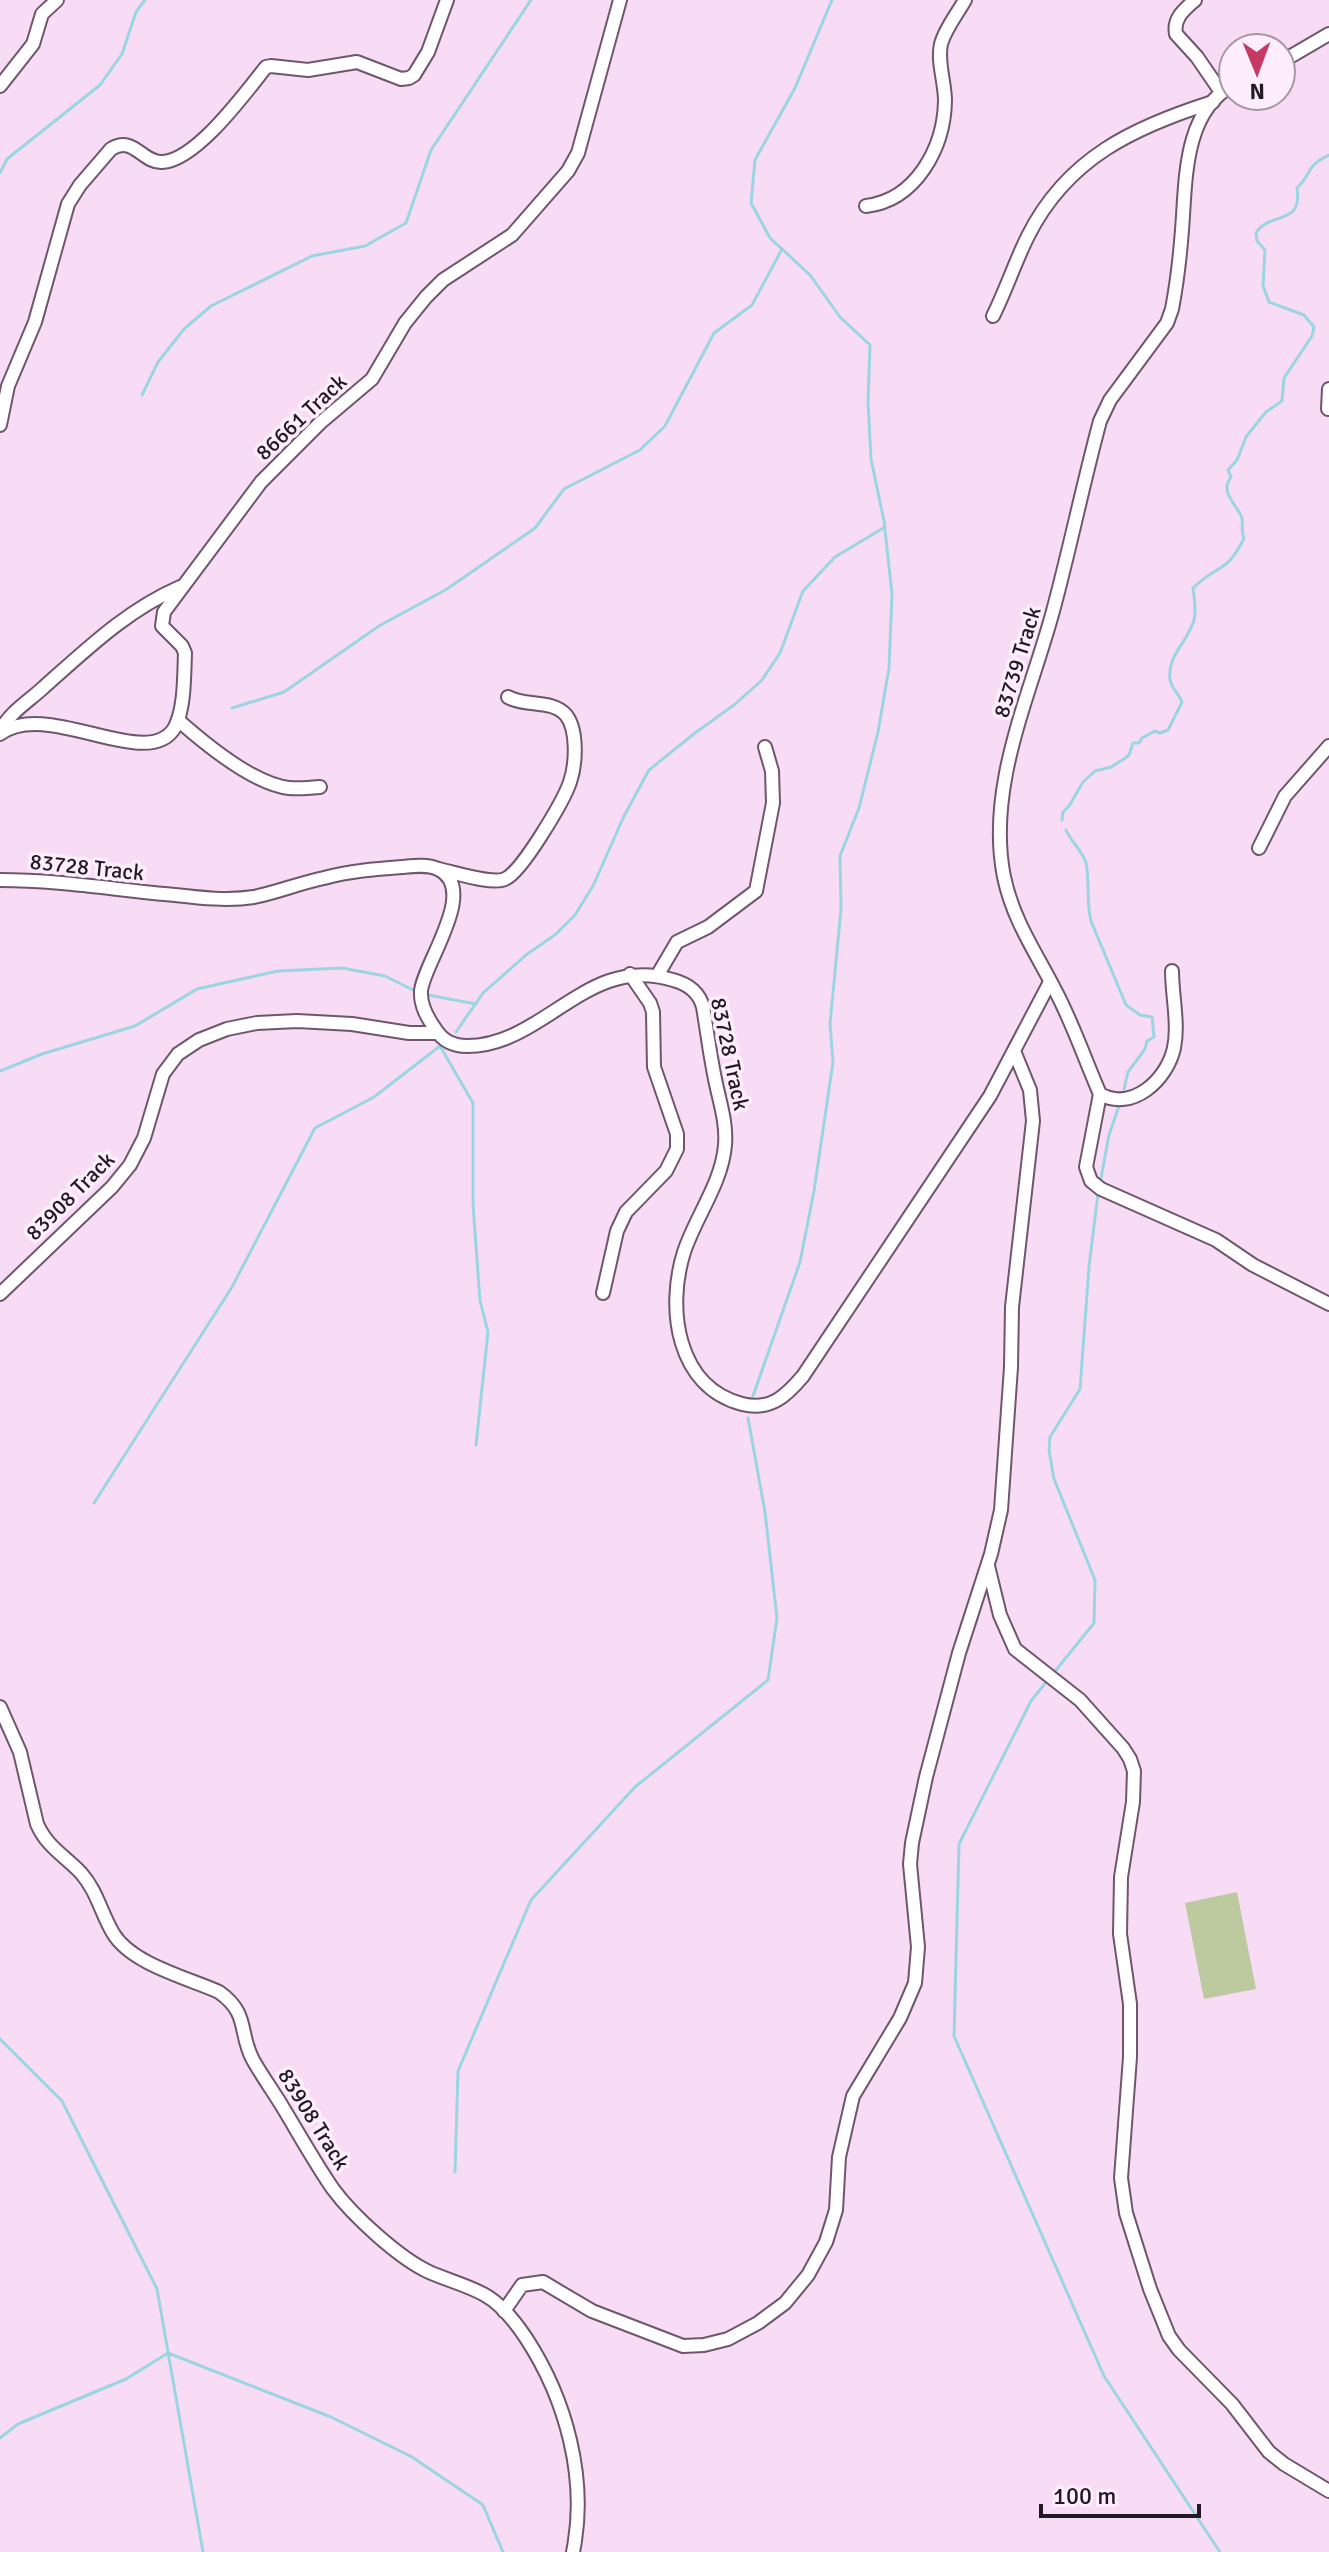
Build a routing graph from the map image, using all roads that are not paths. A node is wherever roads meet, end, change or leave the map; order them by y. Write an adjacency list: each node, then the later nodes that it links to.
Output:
1 (57, 0): 8 (street)
2 (447, 0): 14 (street)
3 (620, 0): 15 (street, 86661 Track)
4 (965, 0): 10 (street)
5 (1195, 0): 9 (street)
6 (1329, 34): 7 (street)
7 (1297, 53)
8 (0, 86)
9 (1217, 97): 11 (street); 28 (street, 83739 Track)
10 (866, 206)
11 (993, 316)
12 (1329, 389): 13 (street)
13 (1328, 409)
14 (0, 425)
15 (183, 586): 17 (street, 86661 Track); 18 (street)
16 (508, 697): 23 (street, 83728 Track)
17 (178, 720): 18 (street); 21 (street)
18 (0, 732)
19 (1329, 746): 22 (street)
20 (765, 747): 27 (street)
21 (320, 787)
22 (1259, 848)
23 (438, 869): 24 (street, 83728 Track); 29 (street)
24 (0, 880)
25 (1172, 971): 31 (street)
26 (630, 974): 27 (street, 83728 Track); 29 (street, 83728 Track); 32 (street)
27 (657, 976): 30 (street, 83728 Track)
28 (1050, 982): 30 (street, 83728 Track); 31 (street, 83739 Track)
29 (438, 1033): 33 (street, 83908 Track)
30 (1014, 1051): 35 (street)
31 (1100, 1094): 34 (street)
32 (603, 1293)
33 (0, 1294)
34 (1329, 1304)
35 (987, 1565): 37 (street); 38 (street)
36 (0, 1707): 37 (street, 83908 Track)
37 (504, 2311): 39 (street, 83908 Track)
38 (1329, 2491)
39 (573, 2552)

